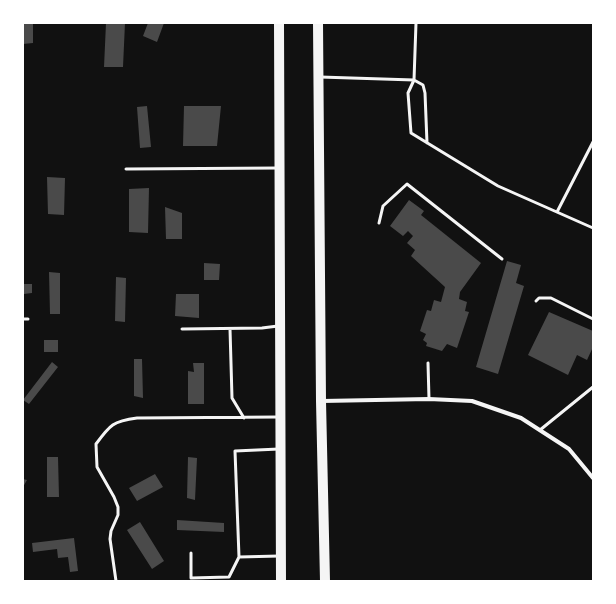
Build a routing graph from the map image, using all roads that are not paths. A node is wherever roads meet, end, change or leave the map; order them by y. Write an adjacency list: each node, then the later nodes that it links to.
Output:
1 (279, 23): 8 (main road)
2 (318, 23): 4 (main road)
3 (416, 23): 5 (lane)
4 (319, 76): 5 (lane); 24 (main road)
5 (414, 80): 7 (lane); 7 (lane)
6 (593, 142): 10 (lane)
7 (427, 143): 10 (lane)
8 (280, 168): 9 (lane); 18 (main road)
9 (126, 169)
10 (557, 212): 12 (lane)
11 (379, 223): 13 (lane)
12 (593, 228)
13 (502, 259)
14 (536, 301): 16 (lane)
15 (28, 319): 17 (lane)
16 (593, 319)
17 (23, 320)
18 (280, 326): 20 (lane); 25 (main road)
19 (182, 329): 20 (lane)
20 (230, 329): 26 (lane)
21 (428, 363): 23 (lane)
22 (593, 387): 27 (lane)
23 (429, 399): 24 (street); 27 (street)
24 (321, 401): 36 (main road)
25 (280, 417): 26 (lane); 28 (main road)
26 (244, 418): 34 (lane)
27 (540, 430): 29 (street)
28 (280, 449): 31 (main road); 32 (lane)
29 (593, 478)
30 (191, 553): 33 (lane)
31 (281, 556): 32 (lane); 35 (main road)
32 (238, 557): 33 (lane)
33 (229, 579)
34 (116, 581)
35 (281, 581)
36 (325, 581)

